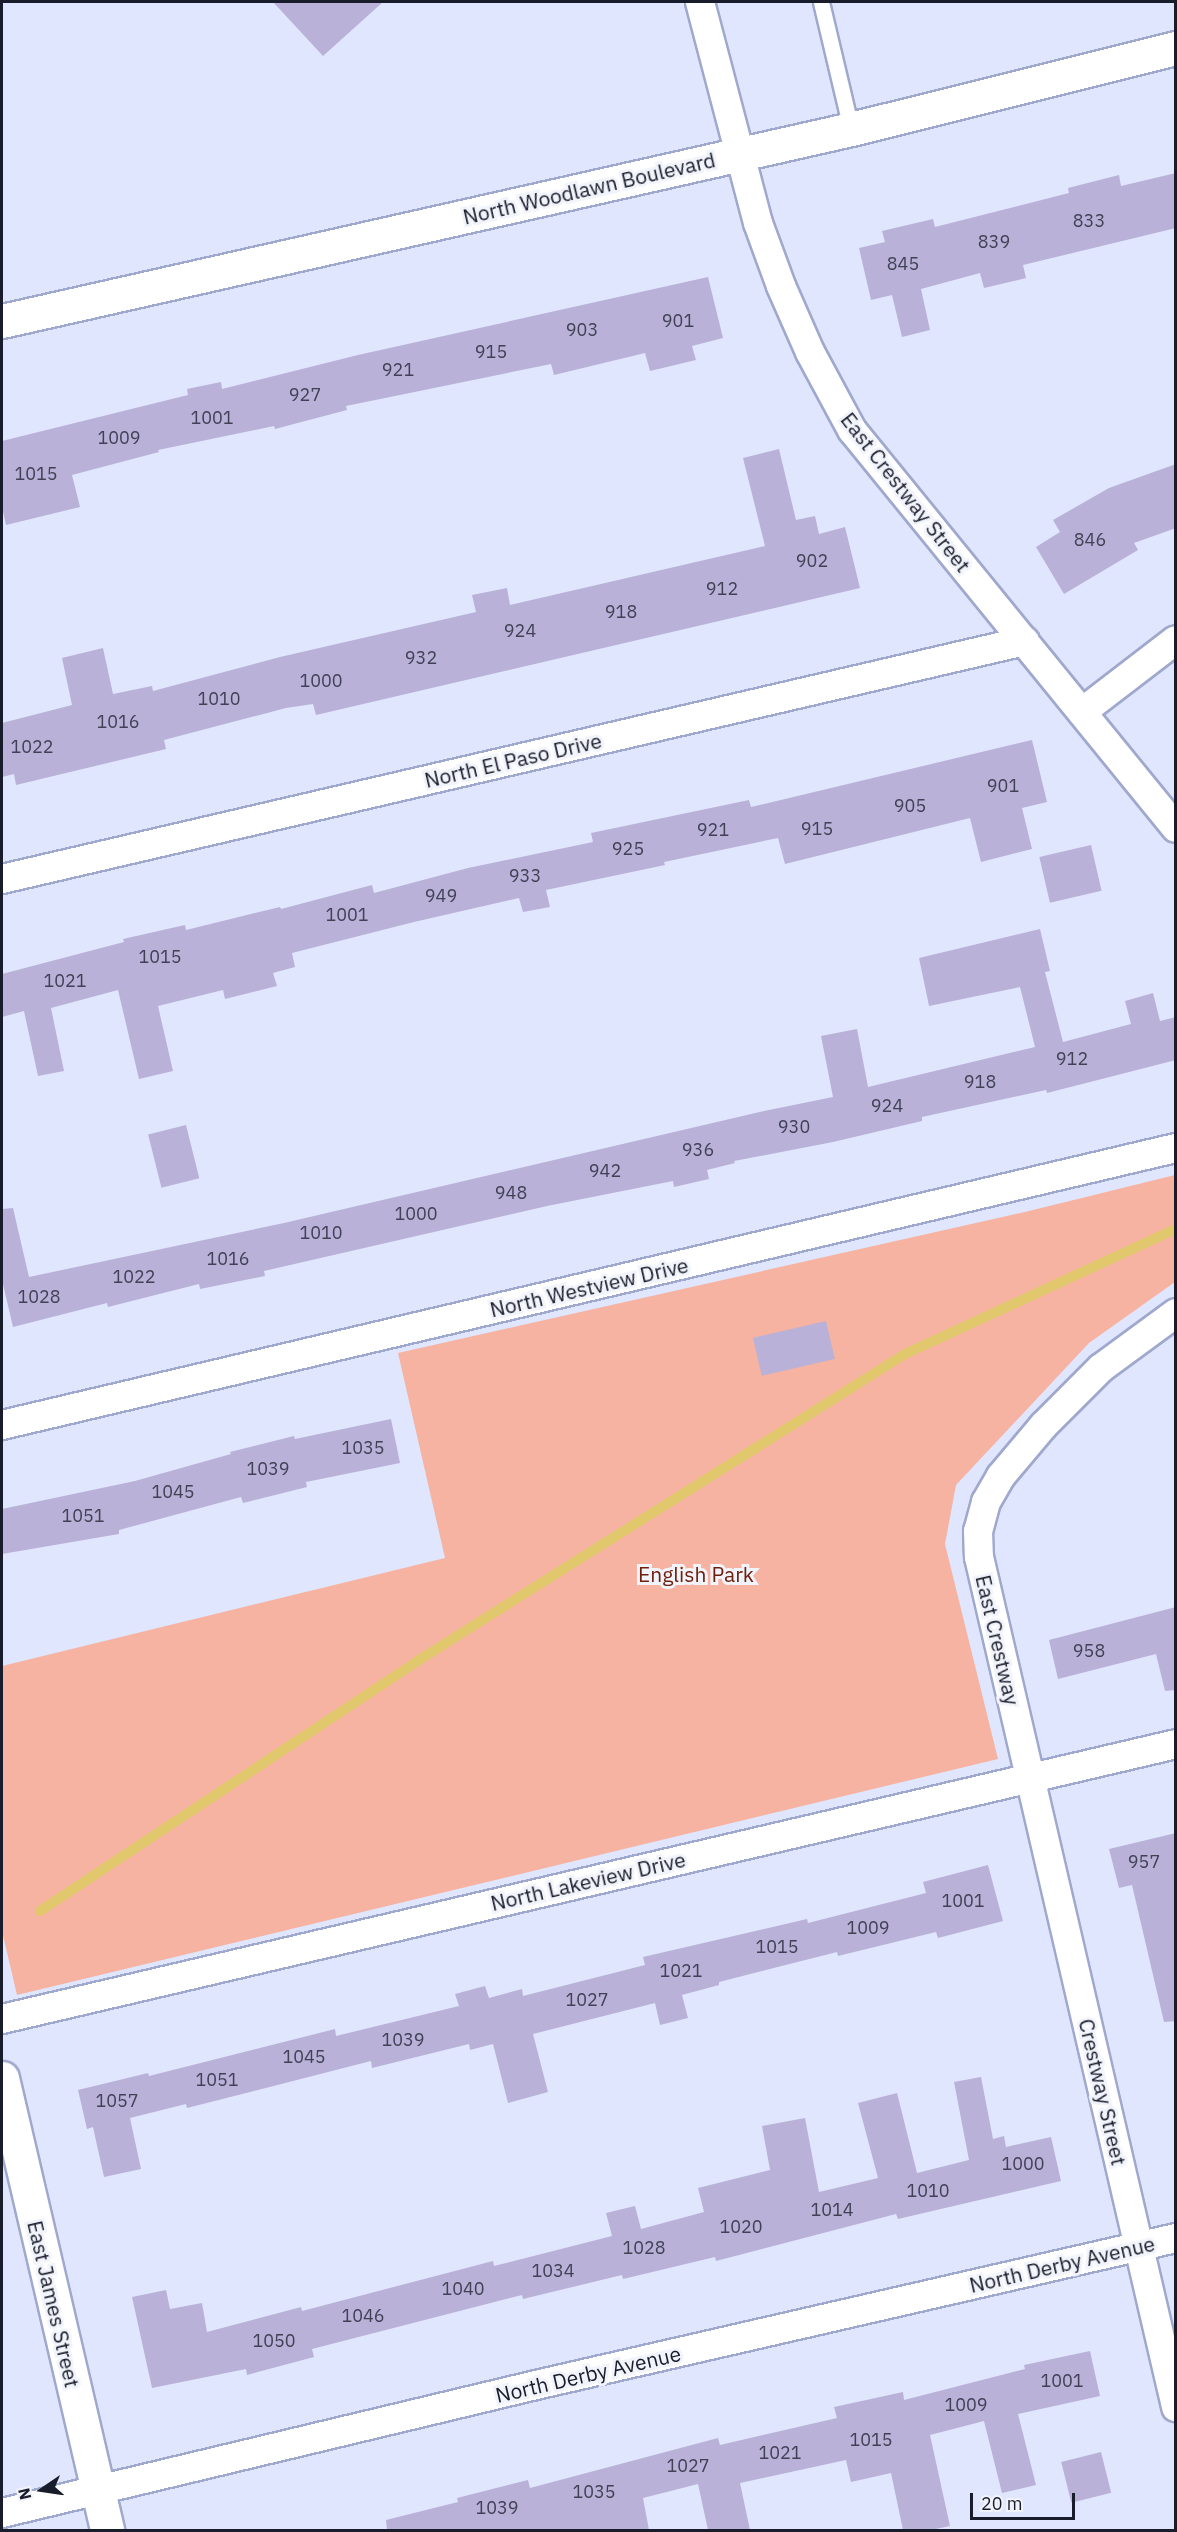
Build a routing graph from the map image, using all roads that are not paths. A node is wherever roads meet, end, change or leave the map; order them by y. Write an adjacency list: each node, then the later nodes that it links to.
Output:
1 (700, 2): 5 (street, East Crestway Street)
2 (821, 2): 4 (lane)
3 (1176, 48): 4 (street, North Woodlawn Boulevard)
4 (851, 129): 5 (street, North Woodlawn Boulevard)
5 (740, 154): 6 (street, North Woodlawn Boulevard); 8 (street, East Crestway Street)
6 (2, 321)
7 (1176, 640): 9 (street)
8 (1025, 641): 9 (street, East Crestway Street); 11 (street, North El Paso Drive)
9 (1082, 712): 10 (street, East Crestway Street)
10 (1176, 828)
11 (2, 879)
12 (1176, 1148): 14 (street, North Westview Drive)
13 (1176, 1312): 16 (street, East Crestway)
14 (2, 1425)
15 (1176, 1744): 16 (street, North Lakeview Drive)
16 (1030, 1778): 17 (street, North Lakeview Drive); 20 (street, Crestway Street)
17 (2, 2019)
18 (2, 2078): 22 (street, East James Street)
19 (1176, 2238): 20 (street, North Derby Avenue)
20 (1138, 2247): 21 (street, Crestway Street); 22 (street, North Derby Avenue)
21 (1176, 2407)
22 (97, 2490): 23 (street, North Derby Avenue); 24 (street, East James Street)
23 (2, 2512)
24 (107, 2530)

